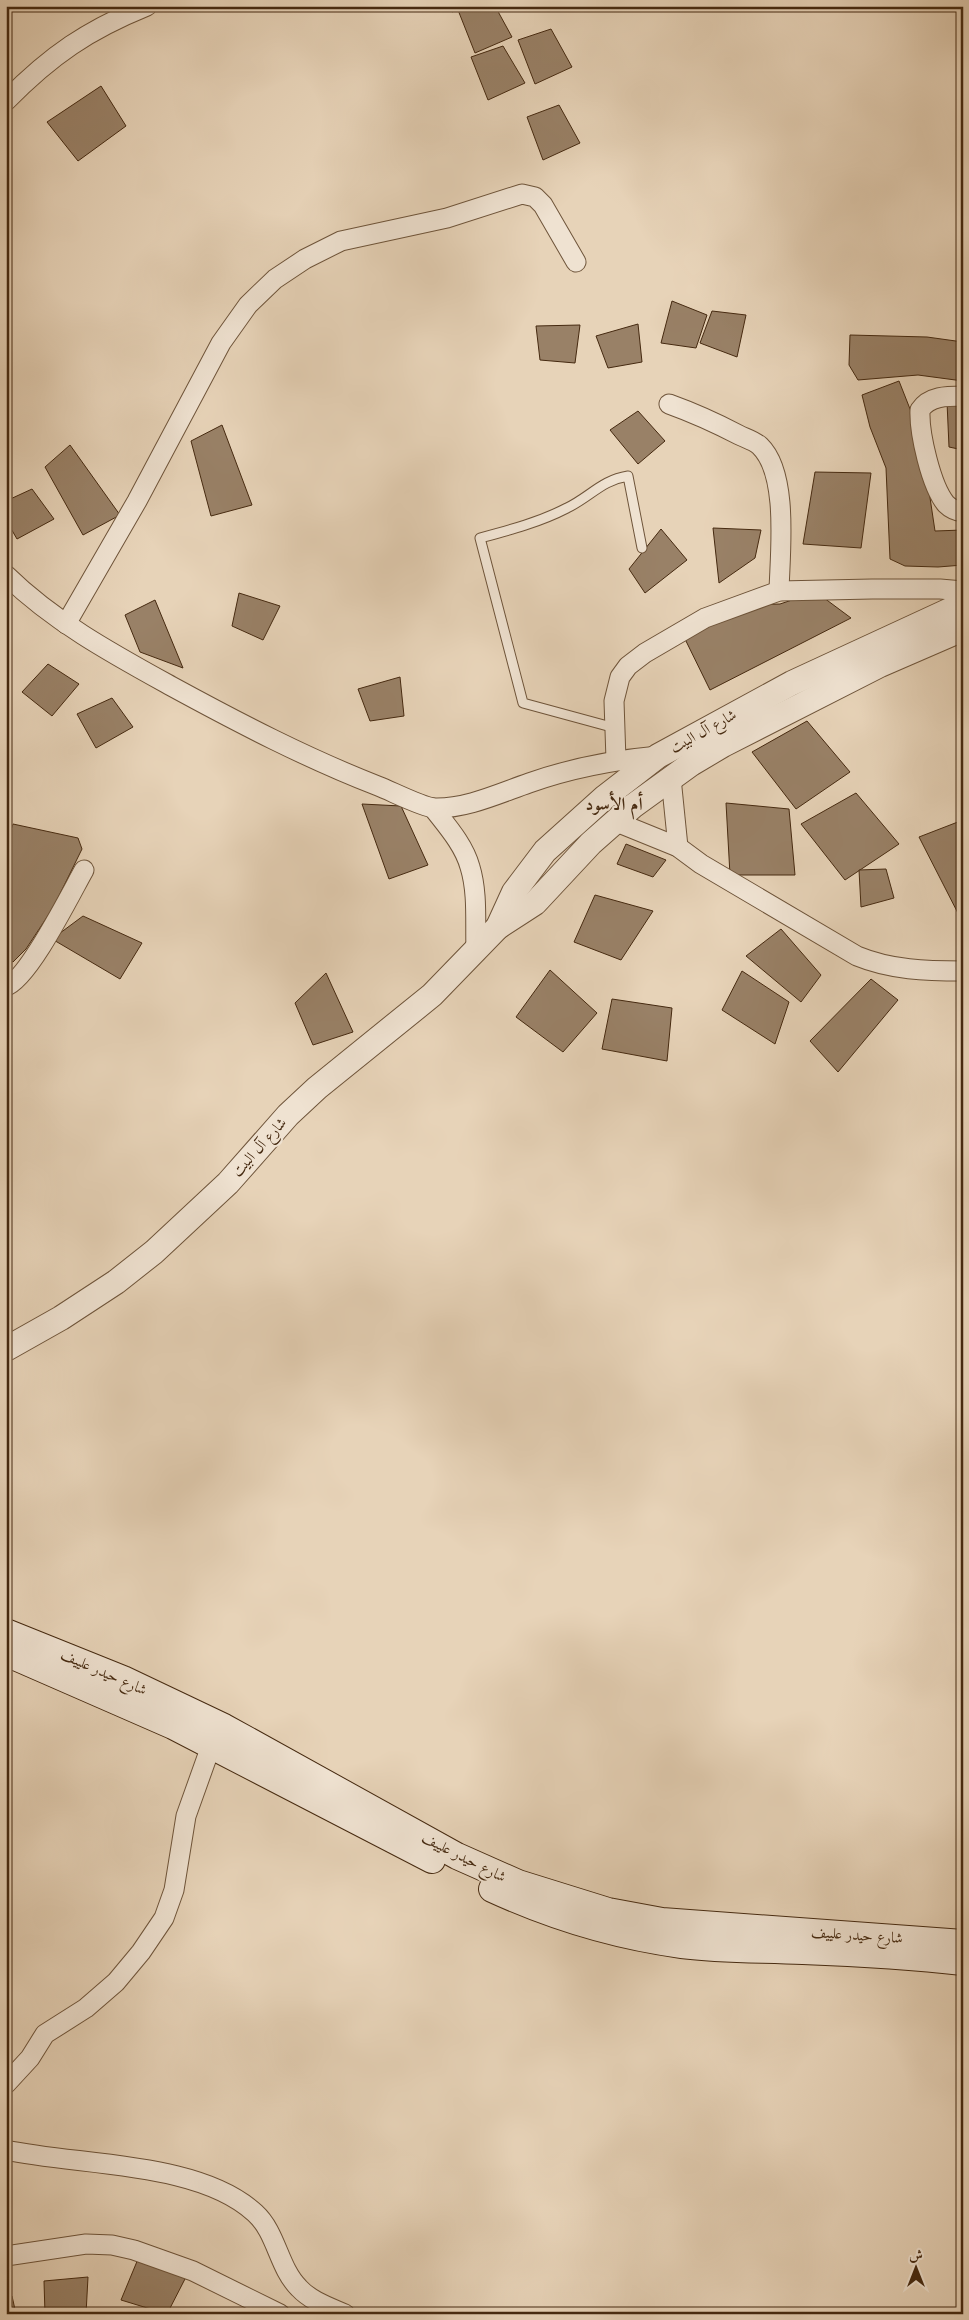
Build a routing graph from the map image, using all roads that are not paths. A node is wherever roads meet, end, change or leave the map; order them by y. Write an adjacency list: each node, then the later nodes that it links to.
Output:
1 (147, 6): 2 (street)
2 (32, 74): 3 (street); 4 (street)
3 (6, 80)
4 (6, 101)
5 (576, 262): 14 (street)
6 (963, 396): 8 (street)
7 (669, 404): 11 (street)
8 (963, 512)
9 (642, 548): 16 (lane)
10 (6, 575): 14 (street)
11 (779, 591): 12 (street); 16 (street)
12 (963, 591)
13 (963, 604): 17 (street, شارع آل البيت)
14 (66, 624): 21 (street)
15 (963, 629): 17 (street, شارع آل البيت)
16 (615, 728): 19 (street)
17 (717, 736): 18 (street, شارع آل البيت); 20 (street, شارع آل البيت)
18 (658, 756): 19 (street); 25 (street, شارع آل البيت)
19 (616, 760): 21 (street)
20 (671, 778): 22 (street, شارع آل البيت); 23 (street)
21 (433, 808): 26 (street)
22 (614, 821): 23 (street); 25 (street, شارع آل البيت)
23 (678, 847): 27 (street)
24 (84, 870): 28 (street)
25 (498, 927): 26 (street, شارع آل البيت)
26 (476, 949): 29 (street, شارع آل البيت)
27 (963, 972)
28 (6, 986)
29 (6, 1349)
30 (6, 1632): 33 (main road, شارع حيدر علييف)
31 (6, 1653): 32 (main road, شارع حيدر علييف)
32 (211, 1746): 34 (main road, شارع حيدر علييف); 35 (street)
33 (963, 1943)
34 (963, 1962)
35 (6, 2084)
36 (6, 2150): 38 (street)
37 (6, 2256): 39 (street)
38 (298, 2287): 39 (street); 40 (street)
39 (280, 2314)
40 (345, 2314)

